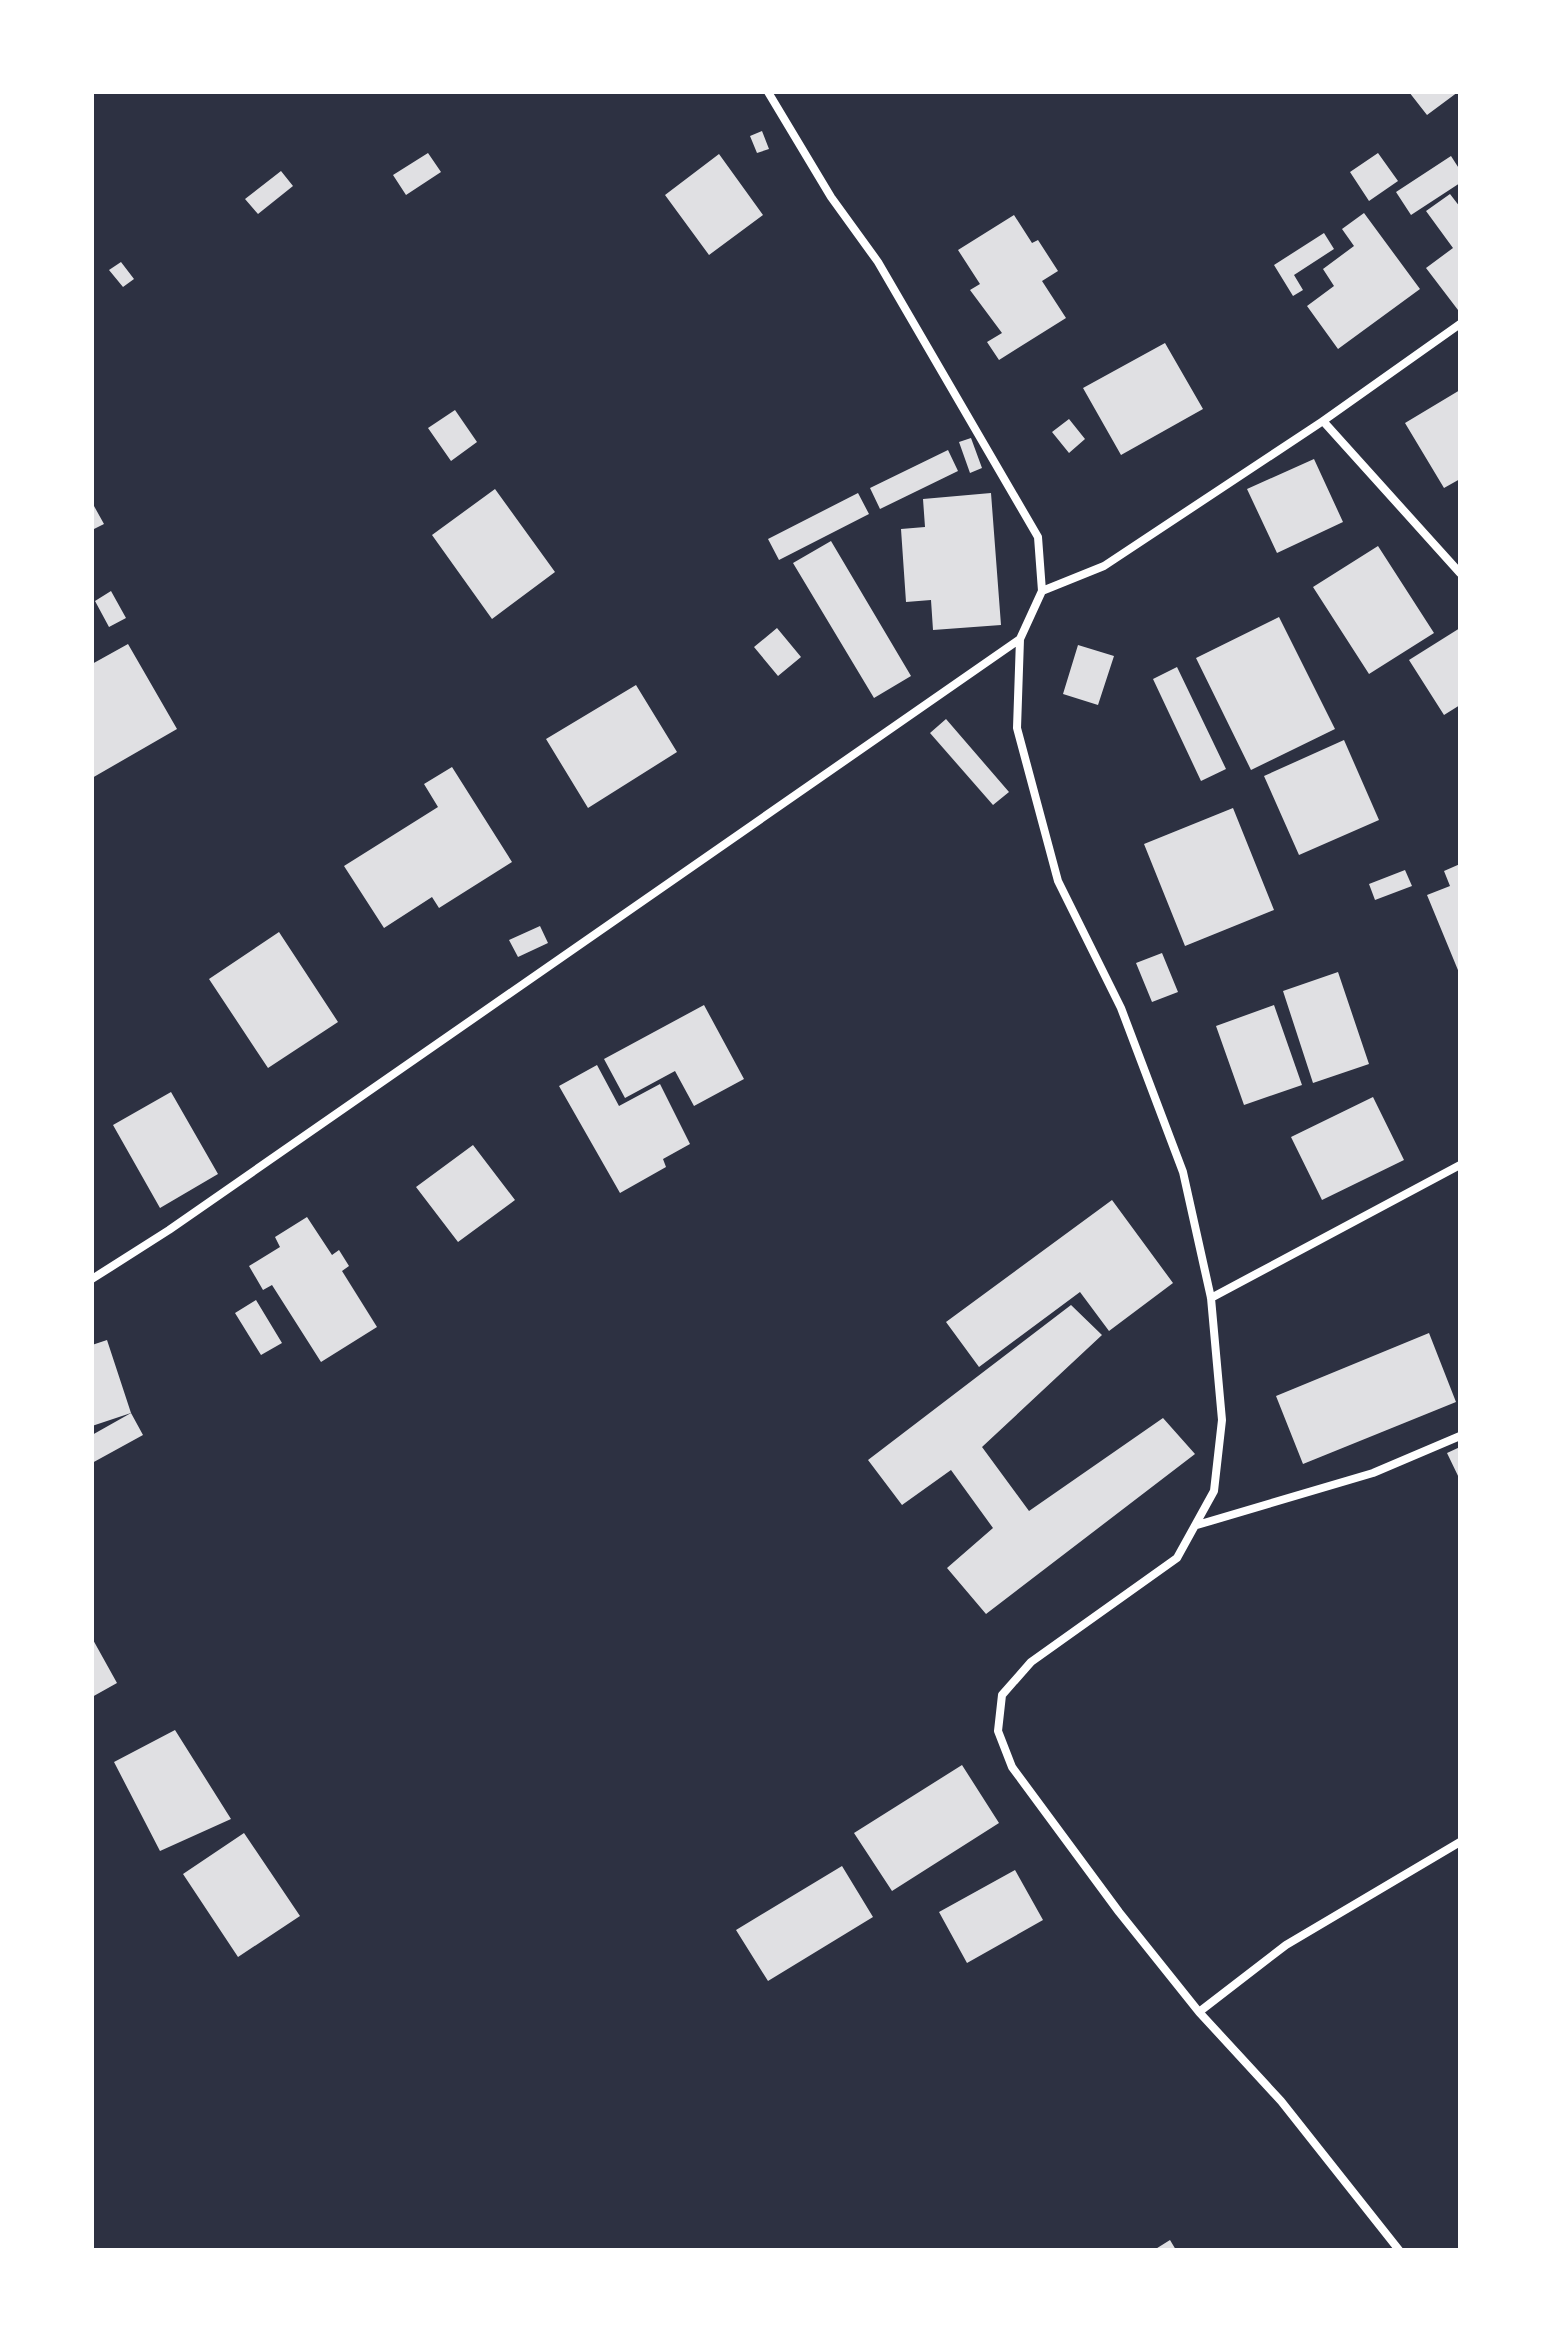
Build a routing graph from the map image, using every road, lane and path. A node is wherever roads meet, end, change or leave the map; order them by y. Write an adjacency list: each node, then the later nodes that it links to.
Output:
1 (768, 92): 5 (street)
2 (1460, 324): 3 (street)
3 (1323, 421): 4 (street); 5 (street)
4 (1460, 573)
5 (1042, 591): 6 (street)
6 (1020, 639): 8 (street); 9 (street)
7 (1460, 1165): 9 (street)
8 (92, 1279)
9 (1211, 1298): 11 (street)
10 (1460, 1436): 11 (street)
11 (1197, 1525): 13 (street)
12 (1460, 1842): 13 (street)
13 (1199, 2012): 14 (street)
14 (1399, 2250)

